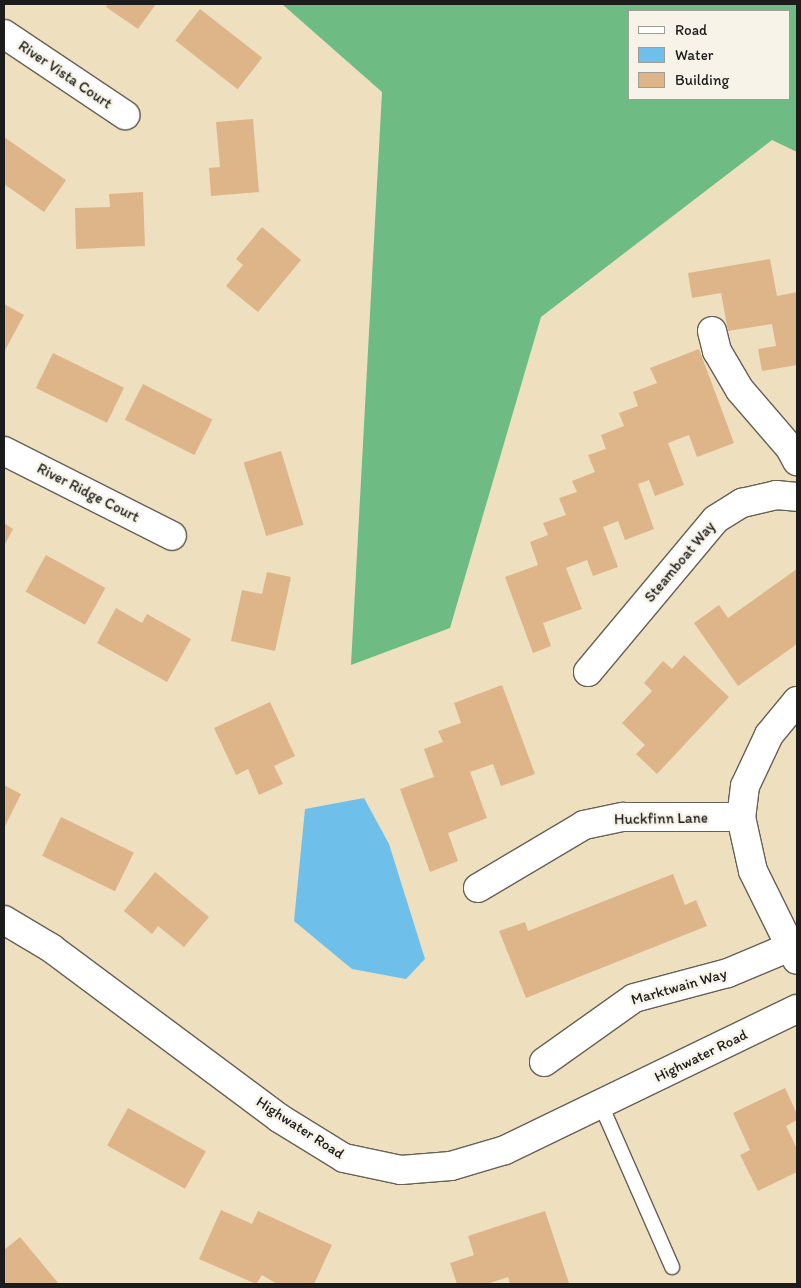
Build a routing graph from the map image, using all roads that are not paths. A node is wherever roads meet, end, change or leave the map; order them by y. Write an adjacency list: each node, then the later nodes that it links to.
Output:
1 (4, 34): 2 (street, River Vista Court)
2 (125, 115)
3 (712, 331): 5 (street)
4 (4, 451): 7 (street, River Ridge Court)
5 (797, 461)
6 (797, 497): 8 (street, Steamboat Way)
7 (172, 536)
8 (588, 672)
9 (797, 701): 10 (street)
10 (741, 818): 11 (street, Huckfinn Lane); 13 (street)
11 (478, 888)
12 (4, 920): 16 (street, Highwater Road)
13 (795, 950): 15 (street, Marktwain Way)
14 (797, 1009): 16 (street, Highwater Road)
15 (544, 1062)
16 (601, 1105): 17 (lane)
17 (672, 1268)

